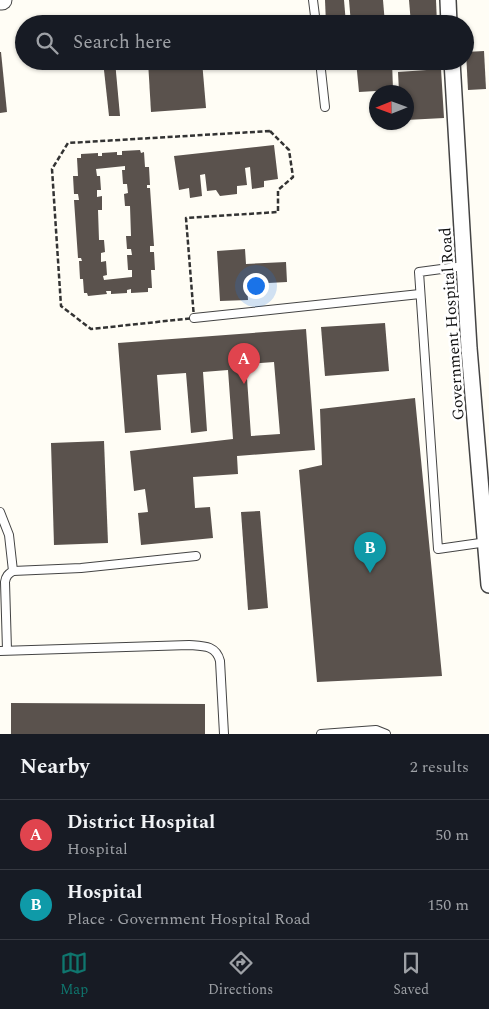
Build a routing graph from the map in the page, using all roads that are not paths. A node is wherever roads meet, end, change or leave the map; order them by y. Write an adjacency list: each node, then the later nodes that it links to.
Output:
1 (313, 0): 3 (lane)
2 (448, 0): 4 (street)
3 (315, 15)
4 (449, 15)
5 (321, 70): 7 (lane)
6 (453, 70): 8 (street, Government Hospital Road)
7 (325, 107)
8 (464, 266): 9 (lane); 12 (street, Government Hospital Road)
9 (420, 294): 10 (lane); 12 (lane)
10 (194, 318)
11 (0, 512): 14 (lane)
12 (487, 542): 15 (street, Government Hospital Road)
13 (196, 556): 14 (lane)
14 (14, 571): 16 (lane)
15 (489, 585)
16 (3, 651): 17 (lane)
17 (224, 734)
18 (321, 734): 19 (lane)
19 (386, 734)

